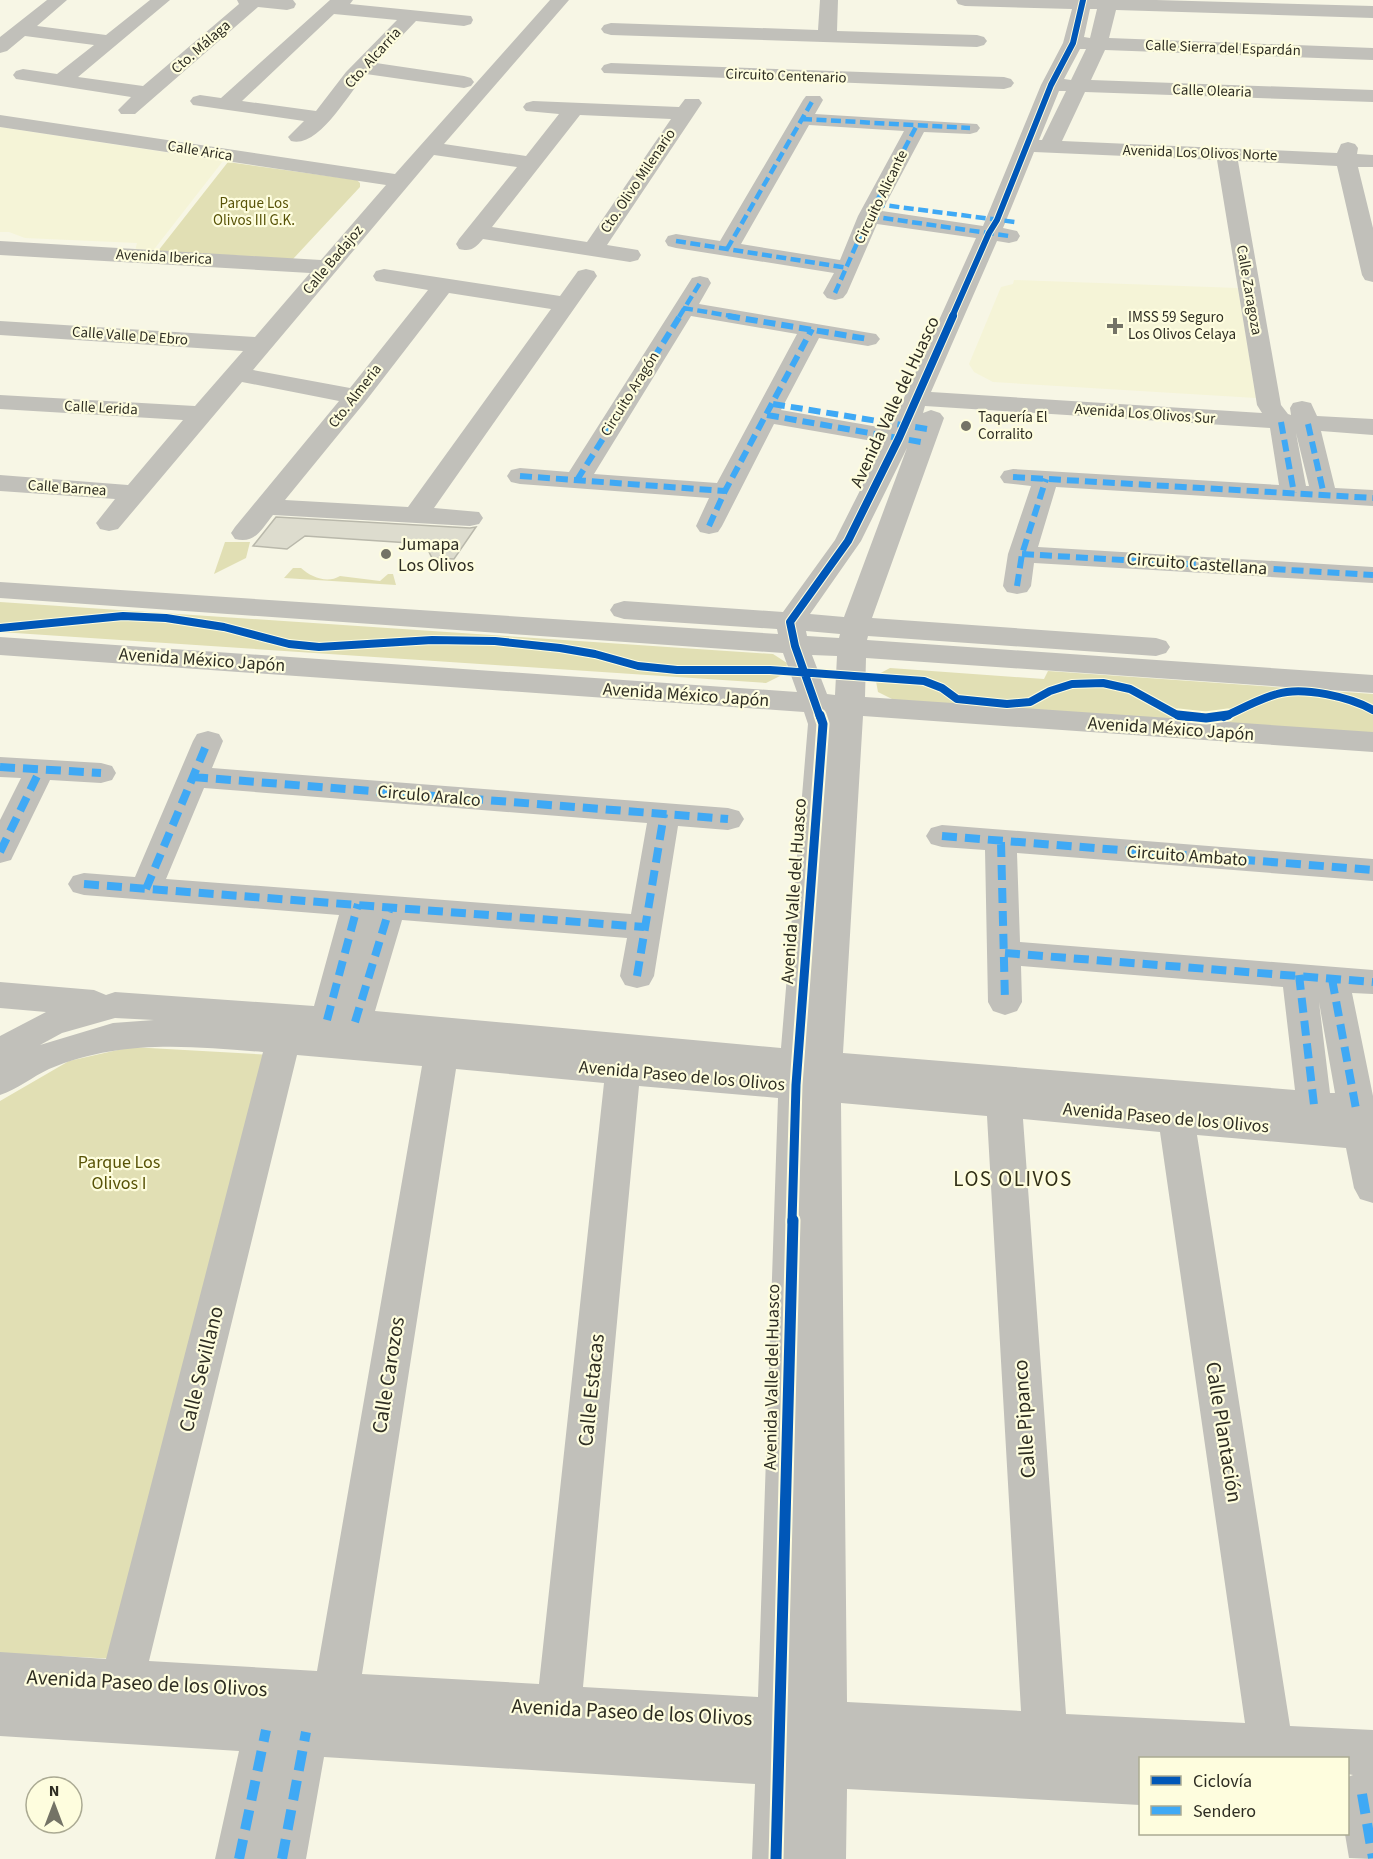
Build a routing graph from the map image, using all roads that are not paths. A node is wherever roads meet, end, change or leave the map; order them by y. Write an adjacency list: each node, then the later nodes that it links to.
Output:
1 (58, 0): 18 (street)
2 (161, 0): 23 (street)
3 (246, 0): 9 (street)
4 (542, 0): 20 (street, Calle Badajoz)
5 (560, 0): 20 (street, Calle Badajoz)
6 (829, 0): 22 (street)
7 (965, 0): 10 (street)
8 (1151, 0): 14 (street)
9 (254, 1): 12 (street); 37 (street, Cto. Málaga)
10 (1082, 2): 11 (street); 24 (street, Avenida Valle del Huasco)
11 (1109, 2): 14 (street); 25 (street, Avenida Valle del Huasco)
12 (288, 4)
13 (337, 4): 16 (street, Cto. Alcarria); 41 (street, Cto. Alcarria)
14 (1373, 10)
15 (806, 12): 21 (street)
16 (412, 15): 17 (street); 29 (street, Cto. Alcarria)
17 (464, 20)
18 (28, 25): 23 (street); 26 (street)
19 (611, 29): 28 (street, Circuito Centenario)
20 (523, 30): 35 (street, Calle Badajoz); 53 (street, Calle Badajoz)
21 (805, 36): 22 (street, Circuito Centenario); 28 (street, Circuito Centenario)
22 (827, 36): 32 (street, Circuito Centenario)
23 (117, 37): 31 (street)
24 (1073, 43): 25 (street, Calle Sierra del Espardán); 34 (street, Avenida Valle del Huasco)
25 (1098, 44): 27 (street, Calle Sierra del Espardán); 36 (street, Avenida Valle del Huasco)
26 (0, 47)
27 (1373, 54)
28 (620, 57): 32 (street, Circuito Centenario)
29 (358, 72): 35 (street); 45 (street, Cto. Alcarria)
30 (23, 75): 31 (street)
31 (62, 81): 37 (street)
32 (961, 82): 33 (street, Circuito Centenario)
33 (1004, 83)
34 (1052, 85): 36 (street, Calle Olearia); 51 (street, Avenida Valle del Huasco)
35 (459, 86): 58 (street, Calle Badajoz)
36 (1077, 86): 38 (street, Calle Olearia); 51 (street, Avenida Valle del Huasco)
37 (148, 93): 44 (street, Cto. Málaga)
38 (1373, 96)
39 (813, 100): 46 (street)
40 (200, 101): 41 (street)
41 (225, 105): 45 (street)
42 (533, 107): 43 (street, Cto. Olivo Milenario)
43 (574, 109): 57 (street, Cto. Olivo Milenario); 66 (street, Cto. Olivo Milenario)
44 (128, 110)
45 (319, 117): 50 (street, Cto. Alcarria)
46 (802, 119): 48 (street, Circuito Alicante); 67 (street)
47 (0, 121): 58 (street, Calle Arica)
48 (917, 125): 49 (street, Circuito Alicante); 61 (street, Circuito Alicante)
49 (970, 128)
50 (298, 138)
51 (1041, 140): 54 (street, Avenida Los Olivos Norte); 55 (street, Avenida Los Olivos Norte); 62 (street, Avenida Valle del Huasco)
52 (1373, 150): 55 (street, Avenida Los Olivos Norte)
53 (425, 153): 57 (street); 59 (street, Calle Badajoz)
54 (1226, 154): 55 (street, Avenida Los Olivos Norte); 91 (street, Calle Zaragoza)
55 (1347, 154): 56 (street, Avenida Los Olivos Norte); 73 (street)
56 (1373, 161)
57 (526, 168): 66 (street, Cto. Olivo Milenario)
58 (379, 178): 59 (street, Calle Arica); 60 (street, Calle Badajoz)
59 (400, 182): 72 (street, Calle Badajoz)
60 (355, 204)
61 (872, 210): 62 (street); 71 (street, Circuito Alicante)
62 (1002, 228): 85 (street, Avenida Valle del Huasco); 85 (street, Avenida Valle del Huasco)
63 (676, 241): 67 (street)
64 (316, 247): 72 (street, Calle Badajoz)
65 (0, 248): 69 (street, Avenida Iberica)
66 (593, 249): 68 (street, Cto. Olivo Milenario)
67 (727, 249): 71 (street)
68 (630, 255)
69 (71, 260): 70 (street, Avenida Iberica); 72 (street, Avenida Iberica)
70 (0, 264)
71 (848, 268): 78 (street, Circuito Alicante)
72 (308, 273): 84 (street, Calle Badajoz)
73 (1373, 275)
74 (384, 276): 77 (street)
75 (586, 276): 79 (street)
76 (700, 283): 80 (street, Circuito Aragón)
77 (444, 284): 79 (street); 86 (street, Cto. Almeria)
78 (835, 293)
79 (566, 304): 105 (street)
80 (683, 308): 82 (street); 97 (street, Circuito Aragón)
81 (0, 328): 84 (street, Calle Valle De Ebro)
82 (812, 329): 83 (street); 88 (street)
83 (868, 339)
84 (248, 360): 86 (street, Calle Valle De Ebro); 90 (street, Calle Badajoz)
85 (938, 385): 91 (street, Avenida Los Olivos Sur); 93 (street, Avenida Valle del Huasco)
86 (360, 390): 104 (street, Cto. Almeria)
87 (0, 402): 90 (street, Calle Lerida)
88 (770, 410): 93 (street); 99 (street)
89 (1373, 412): 91 (street, Avenida Los Olivos Sur)
90 (202, 414): 100 (street, Calle Badajoz)
91 (1290, 415): 92 (street, Avenida Los Olivos Sur); 101 (street); 102 (street)
92 (1373, 427)
93 (913, 434): 116 (street, Avenida Valle del Huasco); 117 (street, Avenida Valle del Huasco)
94 (520, 476): 97 (street)
95 (1013, 477): 96 (street)
96 (1046, 479): 101 (street); 110 (street)
97 (577, 480): 99 (street)
98 (0, 483): 100 (street, Calle Barnea)
99 (725, 491): 108 (street)
100 (134, 493): 107 (street, Calle Badajoz)
101 (1294, 493): 102 (street)
102 (1324, 495): 103 (street)
103 (1373, 498)
104 (265, 507): 105 (street); 109 (street, Cto. Almeria)
105 (416, 515): 106 (street)
106 (470, 519)
107 (109, 523)
108 (709, 526)
109 (244, 532)
110 (1022, 554): 112 (street, Circuito Castellana); 114 (street)
111 (0, 568): 113 (street)
112 (1373, 575)
113 (105, 586): 115 (street); 116 (street)
114 (1017, 586)
115 (0, 590)
116 (793, 634): 117 (street); 122 (street, Avenida Valle del Huasco)
117 (853, 638): 119 (street); 121 (street); 122 (street, Avenida Valle del Huasco)
118 (0, 646): 122 (street, Avenida México Japón)
119 (1373, 662)
120 (0, 668): 122 (street, Avenida México Japón)
121 (1373, 684)
122 (834, 715): 124 (street, Avenida México Japón); 125 (street, Avenida México Japón); 153 (street, Avenida Valle del Huasco)
123 (208, 741): 129 (street)
124 (1373, 742)
125 (1373, 764)
126 (0, 767): 127 (street)
127 (40, 770): 128 (street); 134 (street)
128 (101, 773)
129 (194, 777): 130 (street, Circulo Aralco); 137 (street)
130 (664, 814): 131 (street, Circulo Aralco); 139 (street)
131 (728, 819)
132 (942, 836): 133 (street, Circuito Ambato)
133 (1001, 842): 135 (street, Circuito Ambato); 140 (street)
134 (0, 852)
135 (1373, 870)
136 (84, 884): 137 (street)
137 (146, 889): 138 (street)
138 (374, 906): 139 (street); 148 (street)
139 (644, 927): 142 (street)
140 (1005, 952): 141 (street); 146 (street)
141 (1299, 975): 143 (street); 156 (street)
142 (637, 976)
143 (1332, 978): 144 (street); 158 (street)
144 (1373, 982)
145 (0, 995): 147 (street)
146 (1005, 1002)
147 (115, 1005): 149 (street, Avenida Paseo de los Olivos); 150 (street, Avenida Paseo de los Olivos)
148 (341, 1021): 149 (street, Avenida Paseo de los Olivos); 153 (street, Avenida Paseo de los Olivos)
149 (286, 1029): 151 (street, Avenida Paseo de los Olivos); 154 (street, Avenida Paseo de los Olivos); 162 (street, Calle Sevillano)
150 (0, 1052)
151 (441, 1055): 152 (street, Avenida Paseo de los Olivos); 161 (street, Calle Carozos)
152 (623, 1071): 153 (street, Avenida Paseo de los Olivos); 163 (street, Calle Estacas)
153 (810, 1075): 155 (street, Avenida Paseo de los Olivos); 156 (street, Avenida Paseo de los Olivos); 167 (street, Avenida Valle del Huasco); 168 (street, Avenida Valle del Huasco)
154 (0, 1082)
155 (1004, 1104): 157 (street, Avenida Paseo de los Olivos); 166 (street, Calle Pipanco)
156 (1314, 1105): 158 (street, Avenida Paseo de los Olivos)
157 (1176, 1117): 158 (street, Avenida Paseo de los Olivos); 169 (street, Calle Plantación)
158 (1366, 1122): 159 (street)
159 (1373, 1188)
160 (0, 1674): 162 (street, Avenida Paseo de los Olivos)
161 (336, 1694): 162 (street, Avenida Paseo de los Olivos); 163 (street, Avenida Paseo de los Olivos)
162 (117, 1700): 164 (street, Avenida Paseo de los Olivos); 165 (street, Avenida Paseo de los Olivos)
163 (559, 1708): 167 (street, Avenida Paseo de los Olivos)
164 (0, 1714)
165 (286, 1731): 167 (street, Avenida Paseo de los Olivos); 175 (street); 176 (street)
166 (1045, 1735): 168 (street, Avenida Paseo de los Olivos); 169 (street, Avenida Paseo de los Olivos)
167 (780, 1742): 168 (street, Avenida Paseo de los Olivos); 177 (street, Avenida Valle del Huasco)
168 (824, 1744): 172 (street, Avenida Paseo de los Olivos); 178 (street, Avenida Valle del Huasco)
169 (1271, 1747): 170 (street, Avenida Paseo de los Olivos)
170 (1296, 1757)
171 (1349, 1778): 173 (street, Avenida Paseo de los Olivos)
172 (1139, 1782)
173 (1364, 1784): 174 (street)
174 (1373, 1858)
175 (240, 1859)
176 (282, 1859)
177 (776, 1859)
178 (822, 1859)

